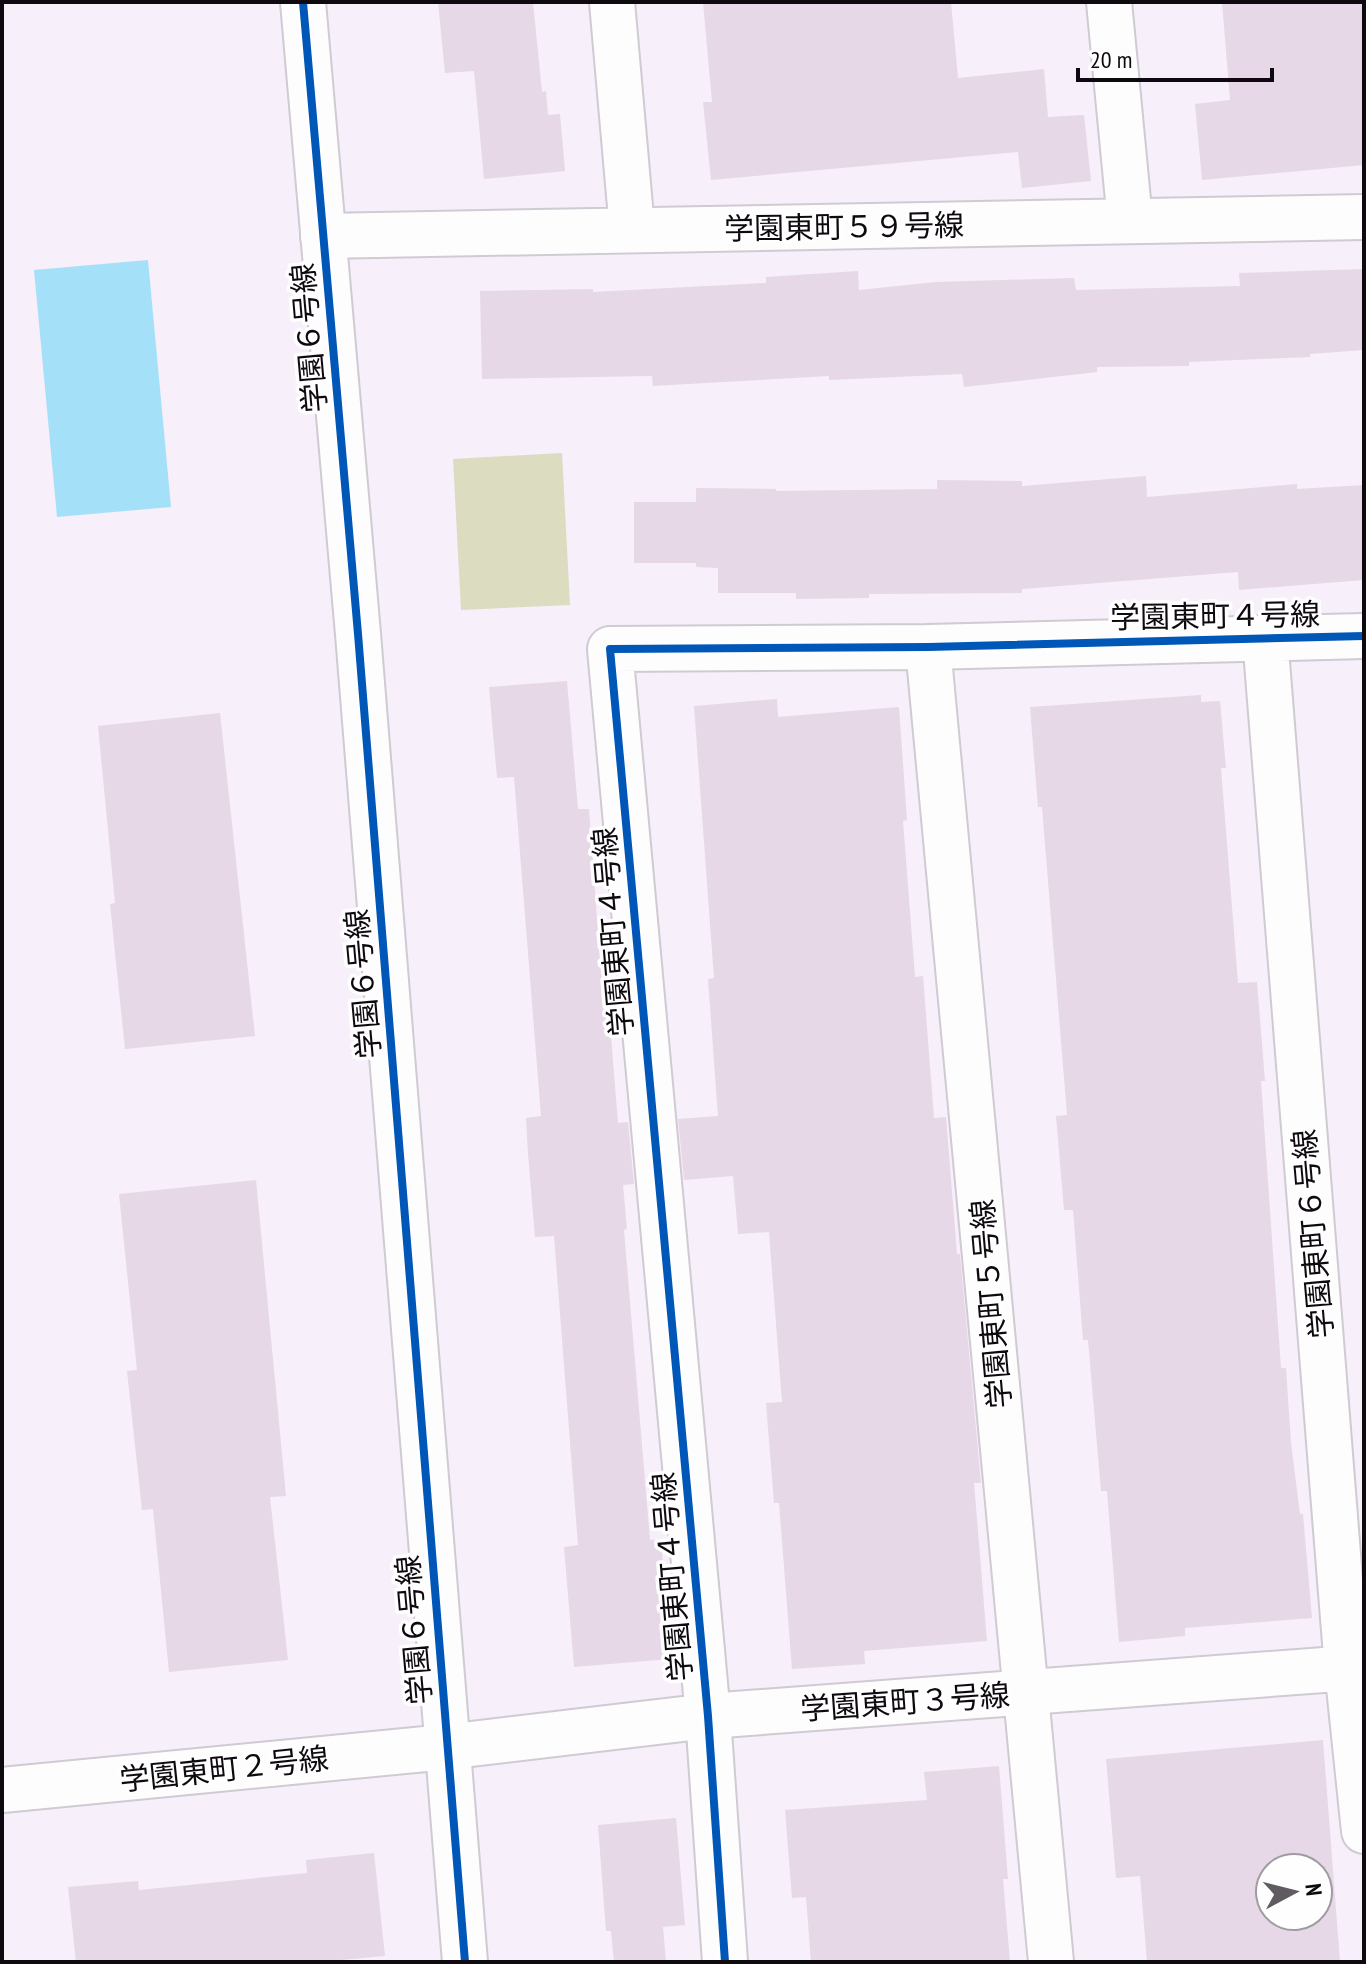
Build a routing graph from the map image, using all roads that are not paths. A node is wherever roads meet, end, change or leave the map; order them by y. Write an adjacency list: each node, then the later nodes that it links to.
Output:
1 (303, 2): 7 (street, 学園６号線)
2 (612, 2): 6 (street)
3 (1109, 2): 5 (street)
4 (1364, 217): 5 (street, 学園東町５９号線)
5 (1130, 221): 6 (street, 学園東町５９号線)
6 (632, 229): 7 (street, 学園東町５９号線)
7 (323, 236): 14 (street, 学園６号線)
8 (1364, 636): 9 (street, 学園東町４号線)
9 (1265, 637): 10 (street, 学園東町４号線); 11 (street, 学園東町６号線)
10 (928, 647): 12 (street, 学園東町５号線); 13 (street, 学園東町４号線)
11 (1356, 1667): 12 (street, 学園東町３号線); 16 (street, 学園東町６号線)
12 (1027, 1692): 13 (street, 学園東町３号線); 19 (street, 学園東町５号線)
13 (708, 1716): 14 (street, 学園東町３号線); 18 (street, 学園東町４号線)
14 (446, 1747): 15 (street, 学園東町２号線); 17 (street, 学園６号線)
15 (2, 1790)
16 (1364, 1831)
17 (465, 1962)
18 (725, 1962)
19 (1051, 1962)

